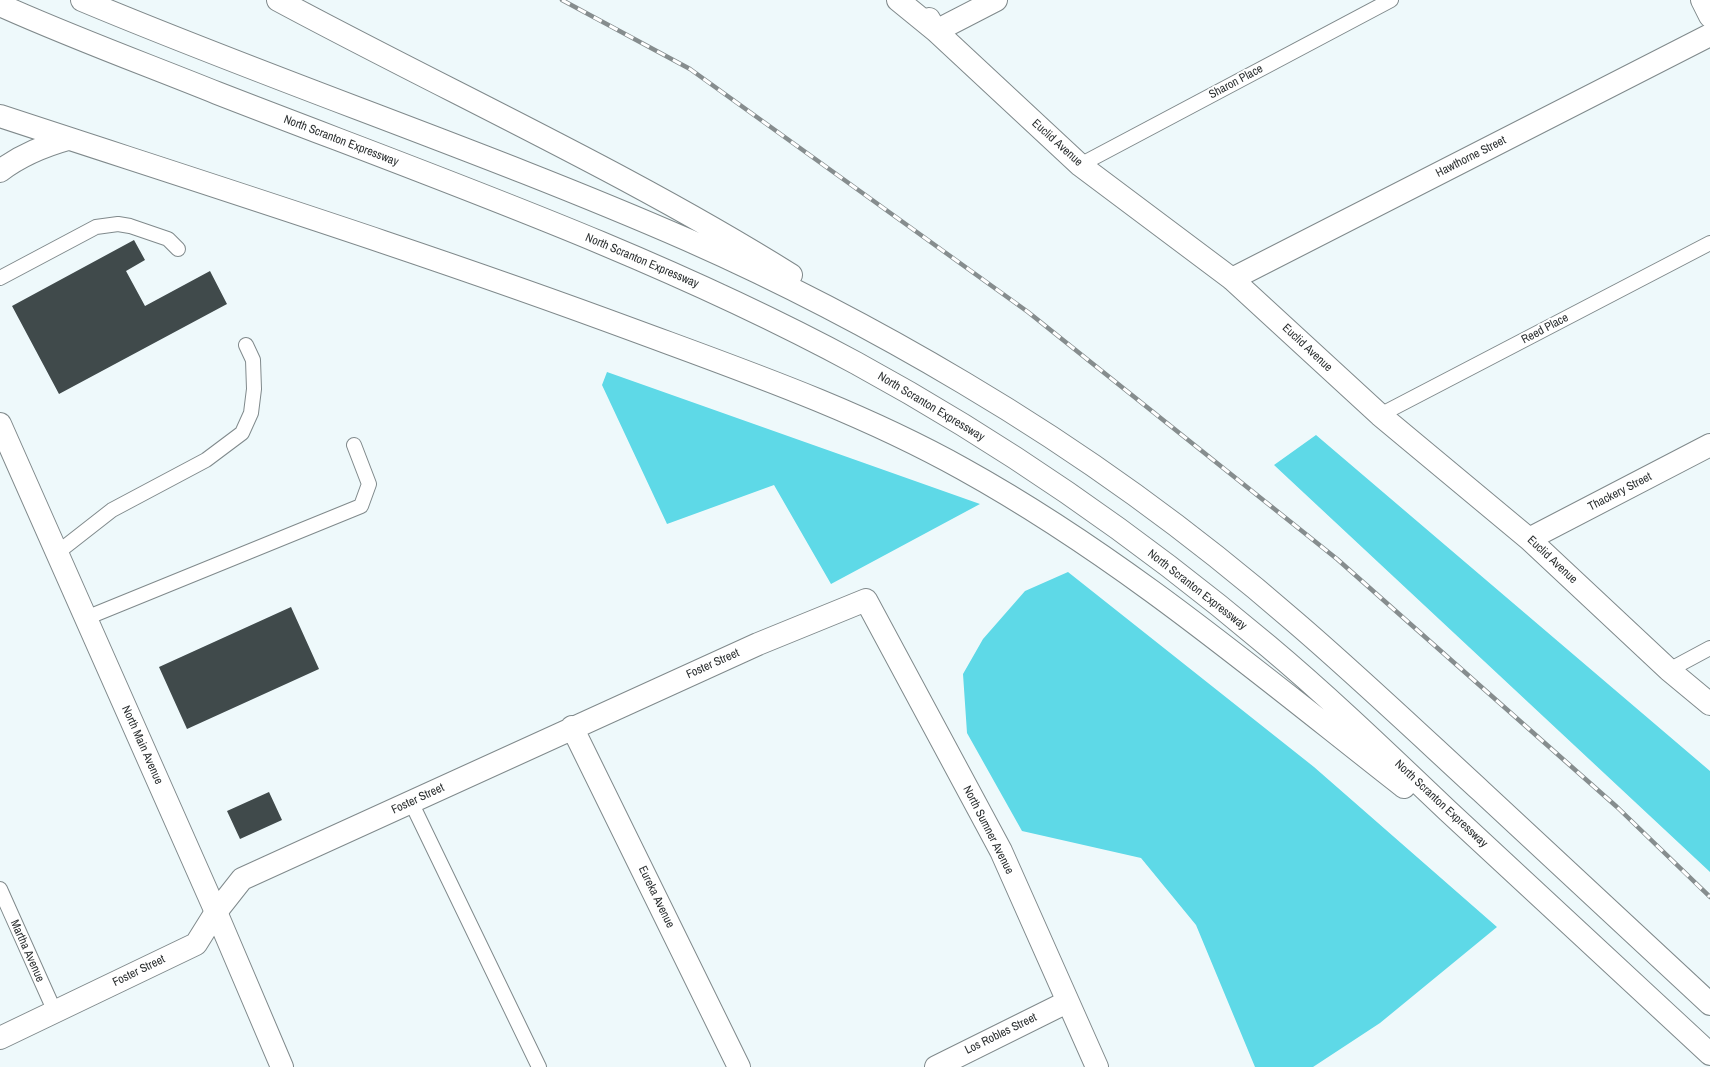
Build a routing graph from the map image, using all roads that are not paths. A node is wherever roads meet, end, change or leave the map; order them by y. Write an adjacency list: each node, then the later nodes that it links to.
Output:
1 (82, 0): 21 (main road)
2 (278, 0): 21 (main road)
3 (898, 0): 10 (main road, Euclid Avenue)
4 (918, 0): 10 (main road)
5 (996, 0): 10 (main road)
6 (1391, 0): 14 (lane, Sharon Place)
7 (1702, 0): 9 (main road)
8 (0, 5): 35 (main road, North Scranton Expressway)
9 (1710, 16)
10 (936, 31): 14 (main road, Euclid Avenue)
11 (1710, 35): 19 (main road, Hawthorne Street)
12 (0, 116): 13 (main road)
13 (68, 139): 15 (main road); 35 (main road)
14 (1080, 165): 19 (main road, Euclid Avenue)
15 (0, 171)
16 (1710, 243): 22 (lane, Reed Place)
17 (178, 249): 18 (lane)
18 (0, 278)
19 (1232, 279): 22 (main road, Euclid Avenue)
20 (246, 345): 27 (lane)
21 (965, 383): 39 (main road)
22 (1380, 415): 26 (main road, Euclid Avenue)
23 (0, 424): 27 (main road, North Main Avenue)
24 (354, 445): 29 (lane)
25 (1710, 445): 26 (main road, Thackery Street)
26 (1529, 539): 31 (main road, Euclid Avenue)
27 (57, 553): 29 (main road, North Main Avenue)
28 (866, 600): 33 (main road, Foster Street); 38 (main road, North Sumner Avenue)
29 (86, 618): 37 (main road, North Main Avenue)
30 (1710, 648): 31 (lane)
31 (1669, 670): 32 (main road, Euclid Avenue)
32 (1710, 704)
33 (572, 727): 34 (main road, Foster Street); 45 (main road, Eureka Avenue)
34 (411, 802): 37 (main road, Foster Street); 44 (lane)
35 (1520, 878): 42 (main road, North Scranton Expressway)
36 (0, 889): 40 (lane, Martha Avenue)
37 (216, 912): 40 (main road, Foster Street); 43 (main road, North Main Avenue)
38 (1067, 1002): 46 (main road, Los Robles Street); 47 (main road, North Sumner Avenue)
39 (1710, 1004)
40 (55, 1012): 41 (main road, Foster Street)
41 (0, 1038)
42 (1710, 1054)
43 (282, 1067)
44 (539, 1067)
45 (739, 1067)
46 (936, 1067)
47 (1097, 1067)

